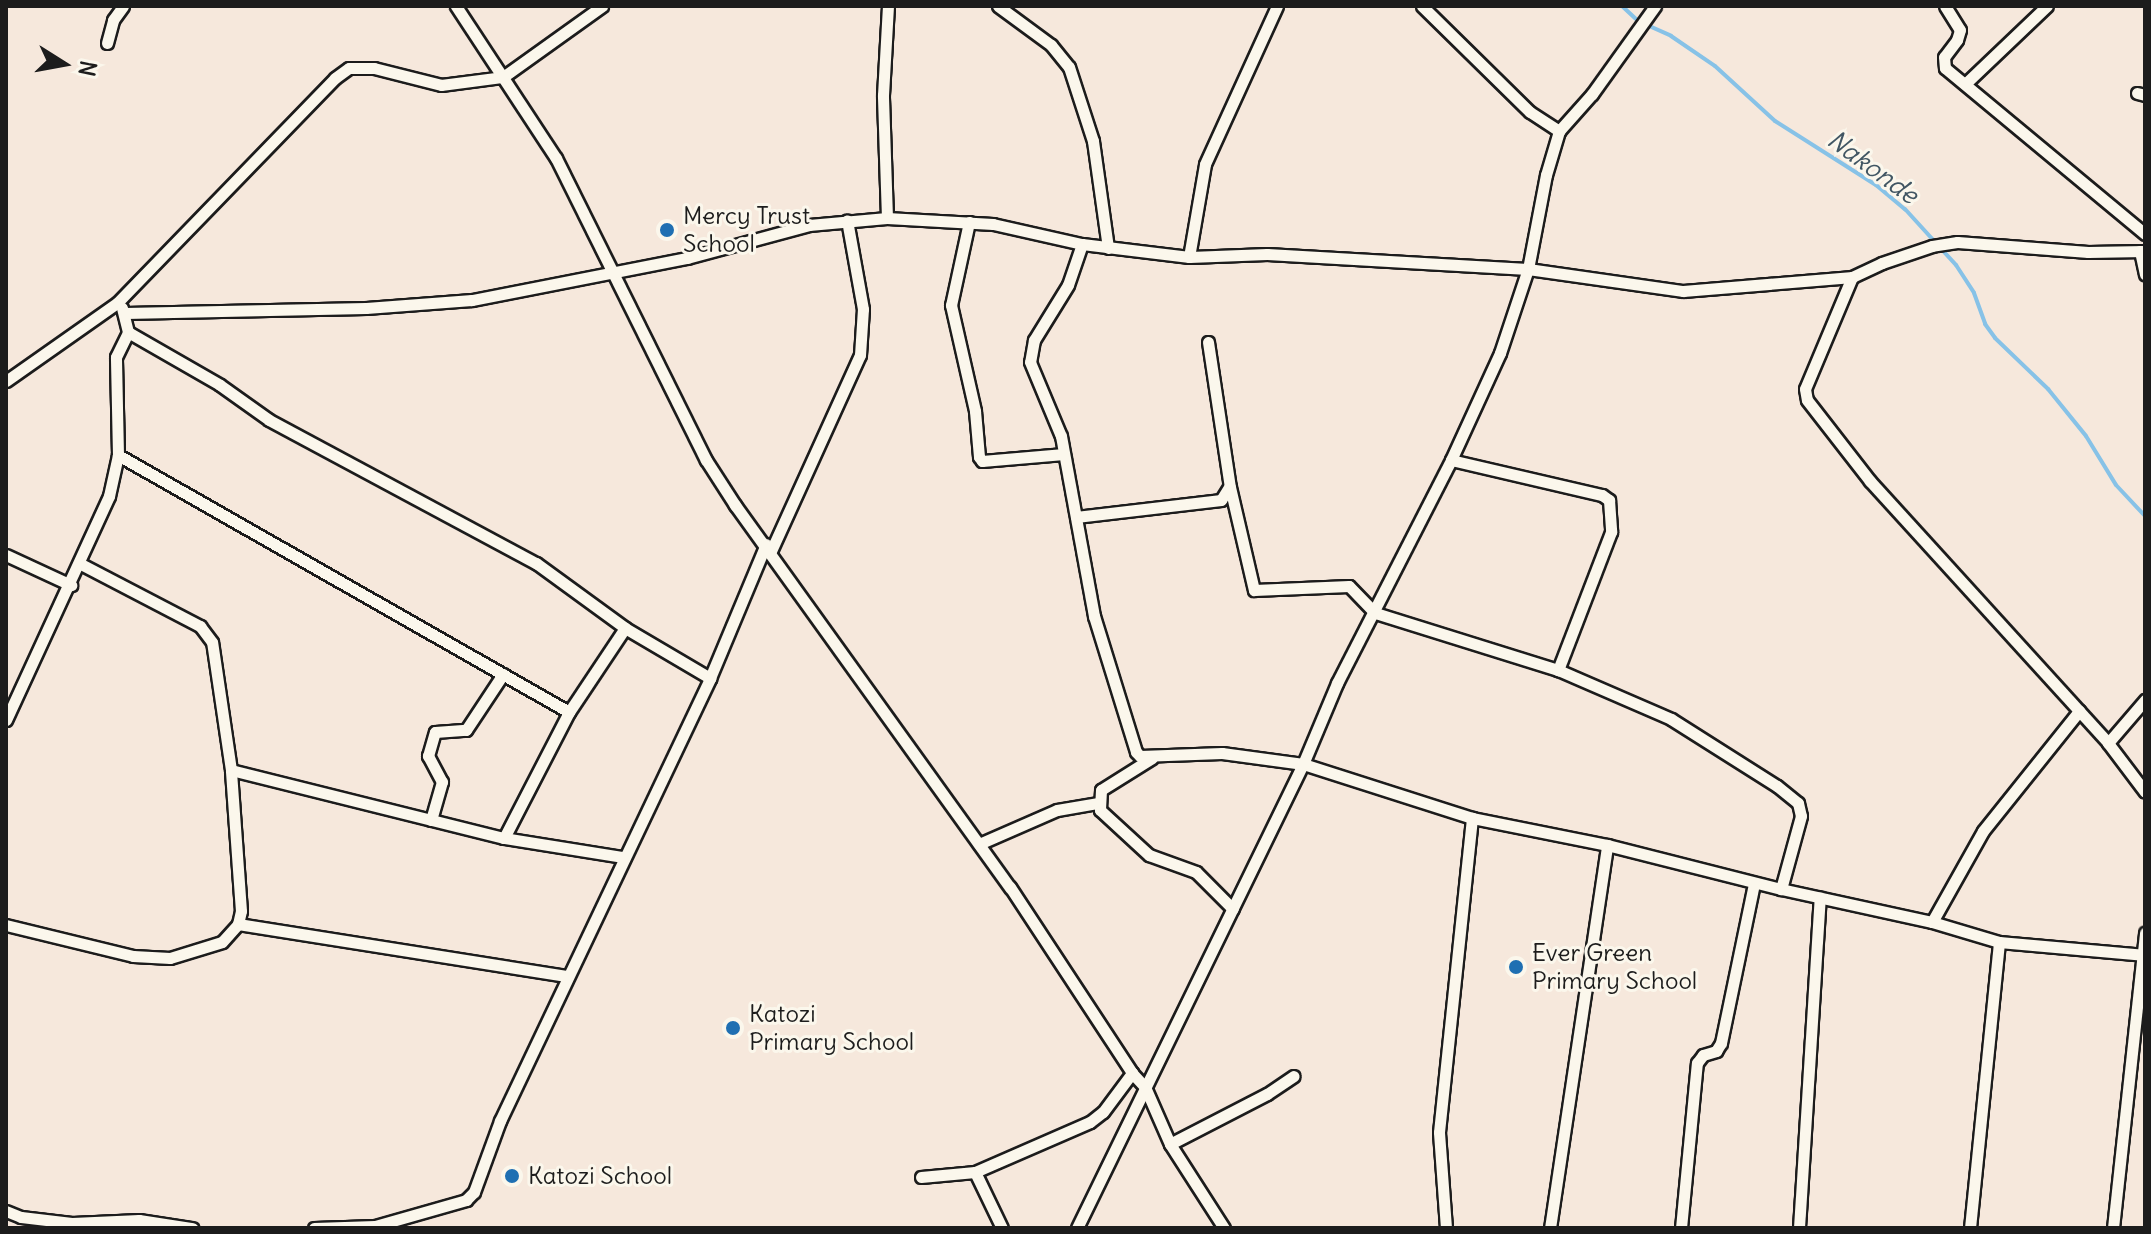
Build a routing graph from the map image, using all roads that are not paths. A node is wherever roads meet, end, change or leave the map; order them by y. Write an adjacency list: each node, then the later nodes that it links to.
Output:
1 (123, 6): 12 (street)
2 (456, 6): 13 (street)
3 (888, 6): 16 (street)
4 (998, 6): 11 (street)
5 (1277, 6): 23 (street)
6 (1422, 6): 15 (street)
7 (1945, 6): 14 (street)
8 (2047, 6): 14 (street)
9 (599, 7): 13 (street)
10 (1654, 9): 15 (street)
11 (1015, 10): 21 (street)
12 (107, 43)
13 (503, 77): 25 (street); 28 (street)
14 (1965, 84): 19 (street)
15 (1559, 131): 24 (street)
16 (887, 218): 17 (street); 18 (street)
17 (847, 220): 25 (street); 38 (street)
18 (969, 222): 20 (street); 33 (street)
19 (2145, 234)
20 (1082, 244): 21 (street); 33 (street)
21 (1108, 248): 23 (street)
22 (2143, 251): 26 (street); 27 (street)
23 (1189, 257): 24 (street)
24 (1528, 269): 27 (street); 35 (street)
25 (612, 272): 29 (street); 38 (street)
26 (2145, 274)
27 (1852, 277): 48 (street)
28 (117, 303): 29 (street); 32 (street)
29 (125, 313): 30 (street)
30 (128, 332): 34 (street); 43 (street)
31 (1208, 342): 36 (street)
32 (6, 381)
33 (1064, 454): 37 (street)
34 (118, 455): 40 (street); 45 (street)
35 (1451, 460): 42 (street); 44 (street)
36 (1230, 487): 37 (street); 42 (street)
37 (1076, 517): 52 (street)
38 (768, 548): 46 (street); 60 (street)
39 (6, 555): 41 (street)
40 (81, 564): 41 (street); 54 (street)
41 (71, 585): 50 (street)
42 (1375, 613): 44 (street); 53 (street)
43 (625, 628): 46 (street); 49 (street)
44 (1558, 670): 64 (street)
45 (503, 674): 49 (street); 58 (street)
46 (710, 678): 62 (street)
47 (2145, 700): 51 (street)
48 (2079, 711): 51 (street); 67 (street)
49 (569, 712): 59 (street)
50 (6, 720)
51 (2108, 743): 55 (street)
52 (1153, 758): 53 (street); 56 (street)
53 (1303, 764): 57 (street); 66 (street)
54 (231, 770): 58 (street); 68 (street)
55 (2145, 792)
56 (1098, 803): 60 (street); 66 (street)
57 (1472, 818): 61 (street); 88 (street)
58 (431, 820): 59 (street)
59 (504, 838): 62 (street)
60 (979, 844): 74 (street)
61 (1607, 845): 63 (street); 89 (street)
62 (622, 857): 73 (street)
63 (1754, 883): 64 (street); 90 (street)
64 (1781, 889): 65 (street)
65 (1820, 898): 67 (street); 91 (street)
66 (1233, 909): 76 (street)
67 (1932, 922): 71 (street)
68 (238, 924): 69 (street); 73 (street)
69 (6, 925)
70 (2145, 933): 72 (street)
71 (1999, 942): 72 (street); 92 (street)
72 (2143, 955): 93 (street)
73 (568, 976): 82 (street)
74 (1132, 1073): 76 (street); 78 (street)
75 (1294, 1076): 77 (street)
76 (1145, 1087): 77 (street); 86 (street)
77 (1170, 1144): 87 (street)
78 (975, 1172): 79 (street); 85 (street)
79 (921, 1177)
80 (8, 1214): 81 (street)
81 (71, 1226): 83 (street)
82 (375, 1227): 84 (street)
83 (192, 1228)
84 (314, 1228)
85 (1002, 1228)
86 (1077, 1228)
87 (1224, 1228)
88 (1446, 1228)
89 (1550, 1228)
90 (1681, 1228)
91 (1799, 1228)
92 (1970, 1228)
93 (2113, 1228)

